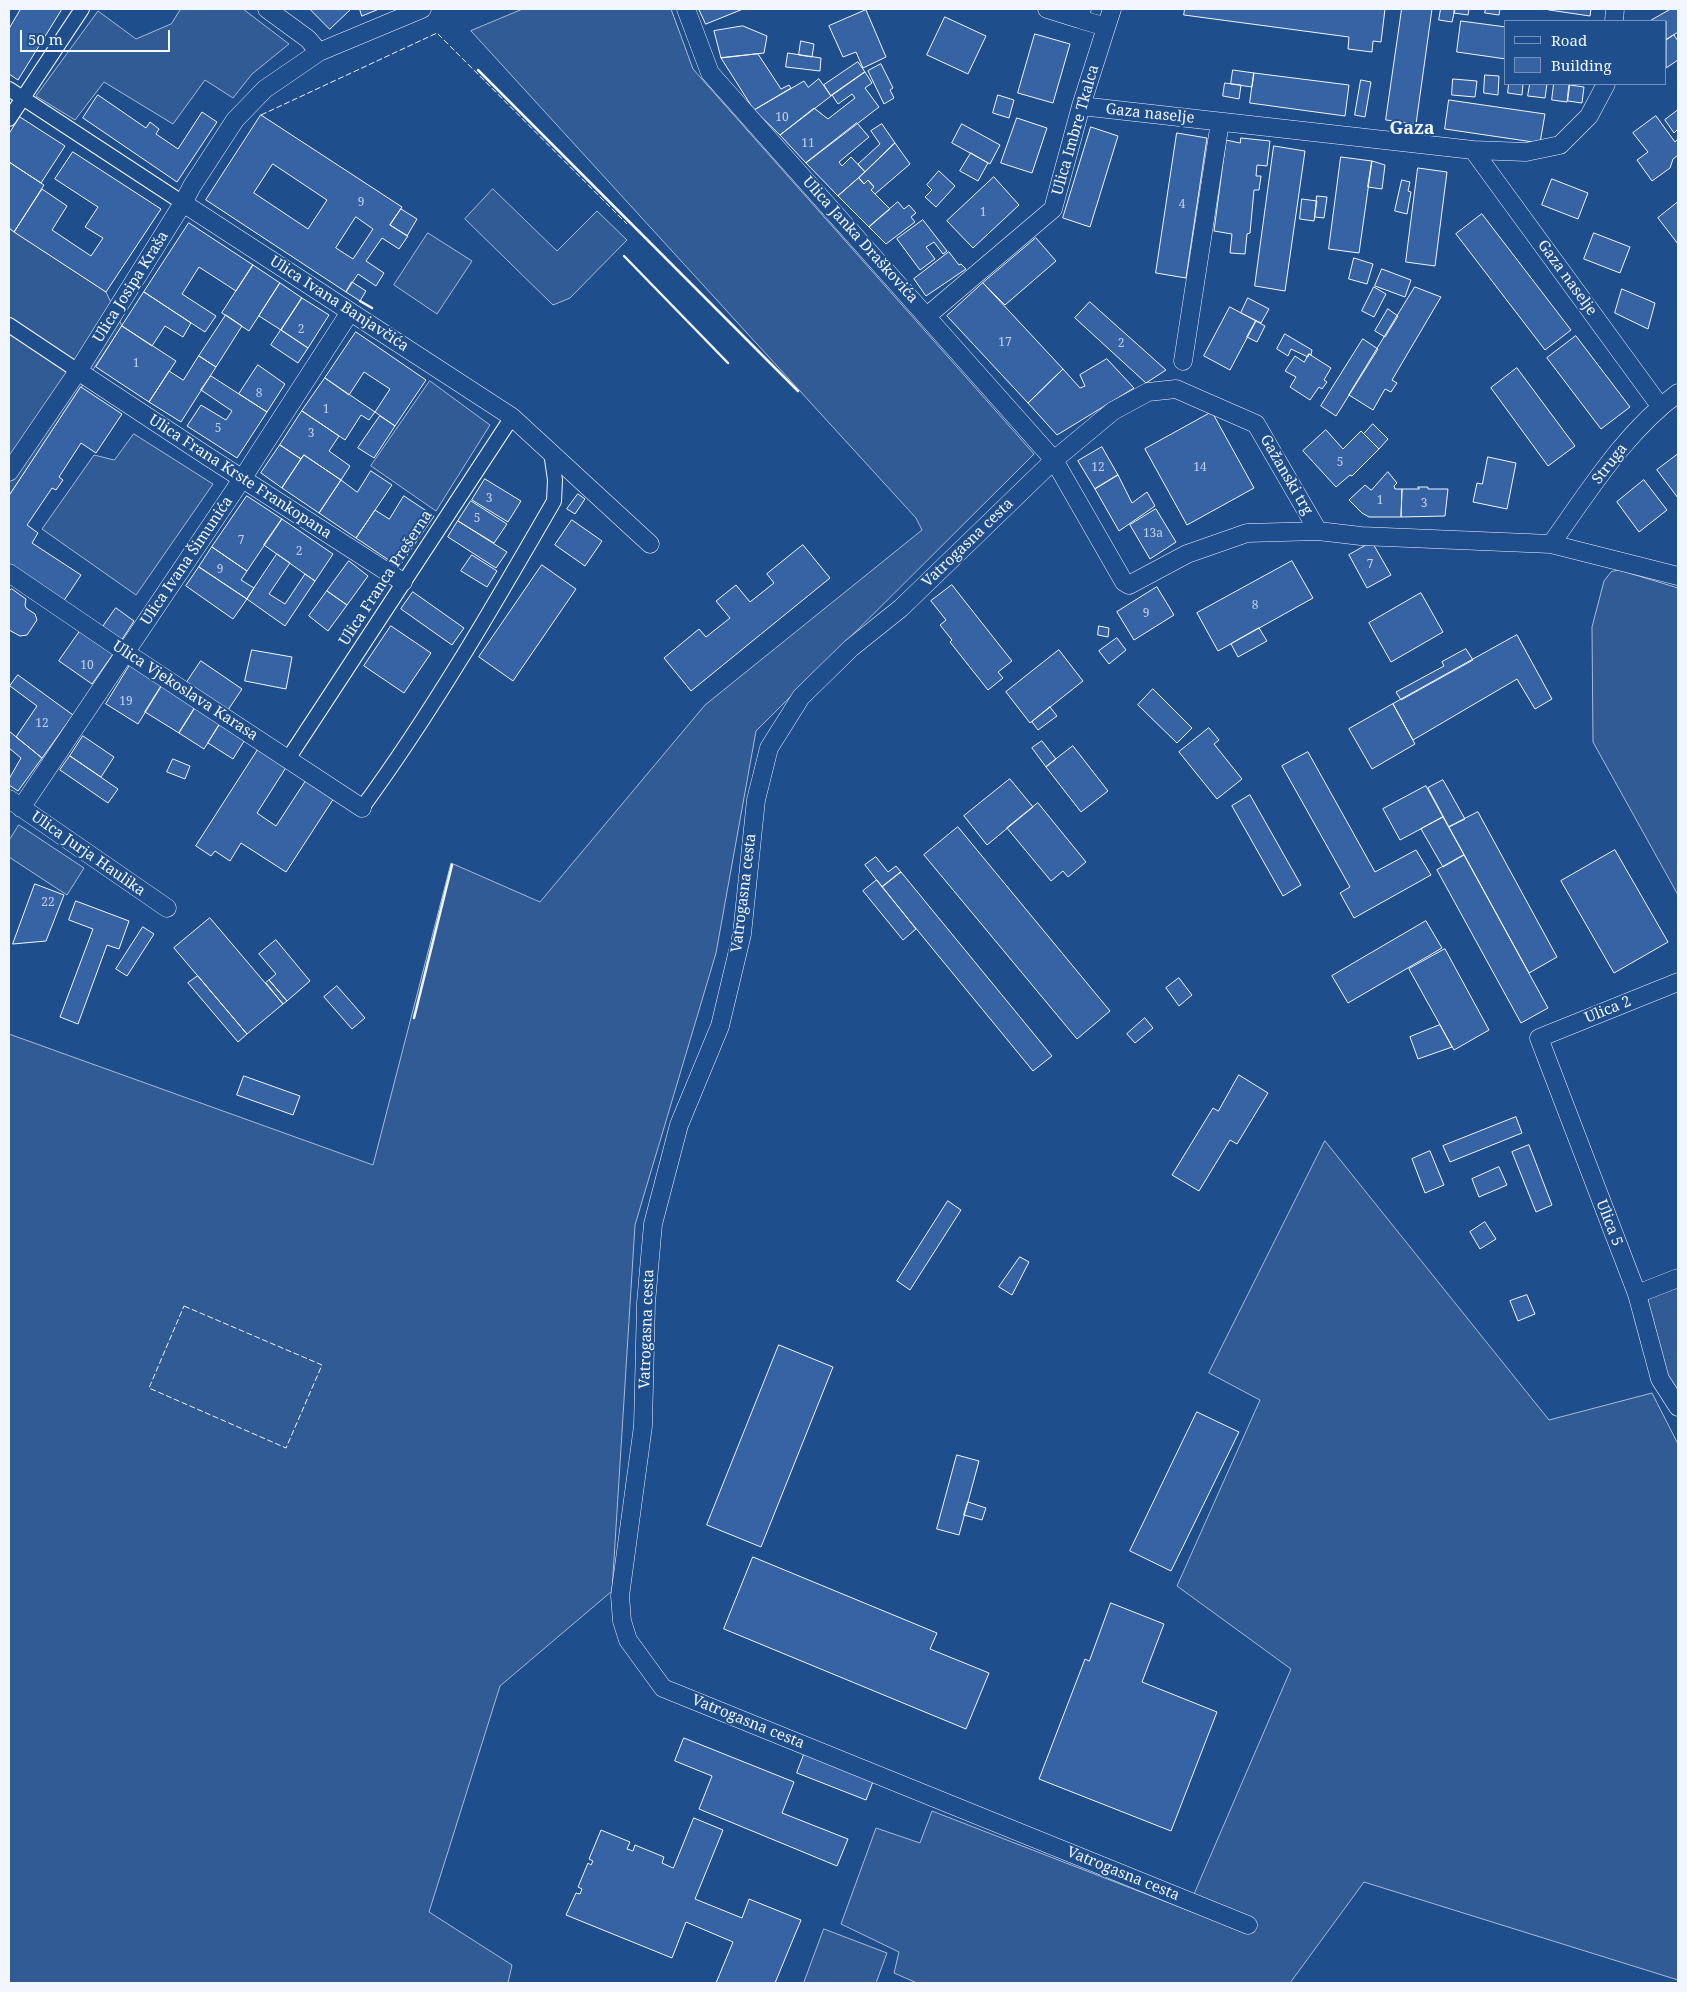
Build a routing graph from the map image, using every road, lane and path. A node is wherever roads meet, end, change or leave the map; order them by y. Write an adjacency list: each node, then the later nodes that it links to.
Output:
1 (82, 9): 12 (street)
2 (267, 9): 9 (street)
3 (422, 9): 9 (street, Ulica Josipa Kraša)
4 (686, 9): 19 (street, Ulica Janka Draškovića)
5 (1047, 9): 7 (street)
6 (1112, 9): 8 (street, Ulica Imbre Tkalca)
7 (1080, 14): 8 (street)
8 (1106, 27): 13 (street, Ulica Imbre Tkalca)
9 (318, 52): 17 (street, Ulica Josipa Kraša)
10 (1605, 85): 16 (street, Gaza naselje)
11 (9, 89): 12 (street, Ulica Ivana Banjavčića)
12 (23, 98): 14 (street); 17 (street, Ulica Ivana Banjavčića)
13 (1081, 106): 15 (street, Gaza naselje); 19 (street, Ulica Imbre Tkalca)
14 (9, 118)
15 (1220, 122): 16 (street, Gaza naselje); 21 (street)
16 (1473, 150): 24 (street, Gaza naselje)
17 (183, 203): 18 (street, Ulica Ivana Banjavčića); 22 (street, Ulica Josipa Kraša)
18 (350, 312): 25 (street, Ulica Ivana Banjavčića); 29 (street, Ulica Ivana Šimunića)
19 (927, 316): 27 (street, Ulica Janka Draškovića)
20 (9, 325): 22 (street)
21 (1183, 361)
22 (78, 371): 28 (street, Ulica Josipa Kraša); 29 (street, Ulica Frana Krste Frankopana)
23 (1678, 393): 24 (street, Struga)
24 (1660, 406): 32 (street, Struga)
25 (512, 417): 26 (street, Ulica Ivana Banjavčića); 35 (street, Ulica Franca Prešerna)
26 (551, 452): 31 (street, Ulica Ivana Banjavčića); 39 (street)
27 (1054, 460): 30 (street, Gažanski trg); 30 (street, Gažanski trg); 46 (street, Vatrogasna cesta)
28 (9, 472)
29 (242, 479): 35 (street, Ulica Frana Krste Frankopana); 36 (street, Ulica Ivana Šimunića)
30 (1318, 531): 32 (street)
31 (650, 544)
32 (1551, 544): 34 (street)
33 (9, 572): 36 (street, Ulica Vjekoslava Karasa)
34 (1678, 576)
35 (402, 582): 37 (street, Ulica Franca Prešerna)
36 (125, 652): 37 (street, Ulica Vjekoslava Karasa); 38 (street, Ulica Ivana Šimunića)
37 (288, 759): 39 (street, Ulica Vjekoslava Karasa)
38 (15, 804): 40 (street, Ulica Jurja Haulika)
39 (362, 808)
40 (167, 908)
41 (1678, 982): 42 (street, Ulica 2)
42 (1539, 1038): 44 (street, Ulica 5)
43 (1678, 1278): 44 (street)
44 (1637, 1294): 45 (street, Ulica 5)
45 (1678, 1407)
46 (1248, 1925)

